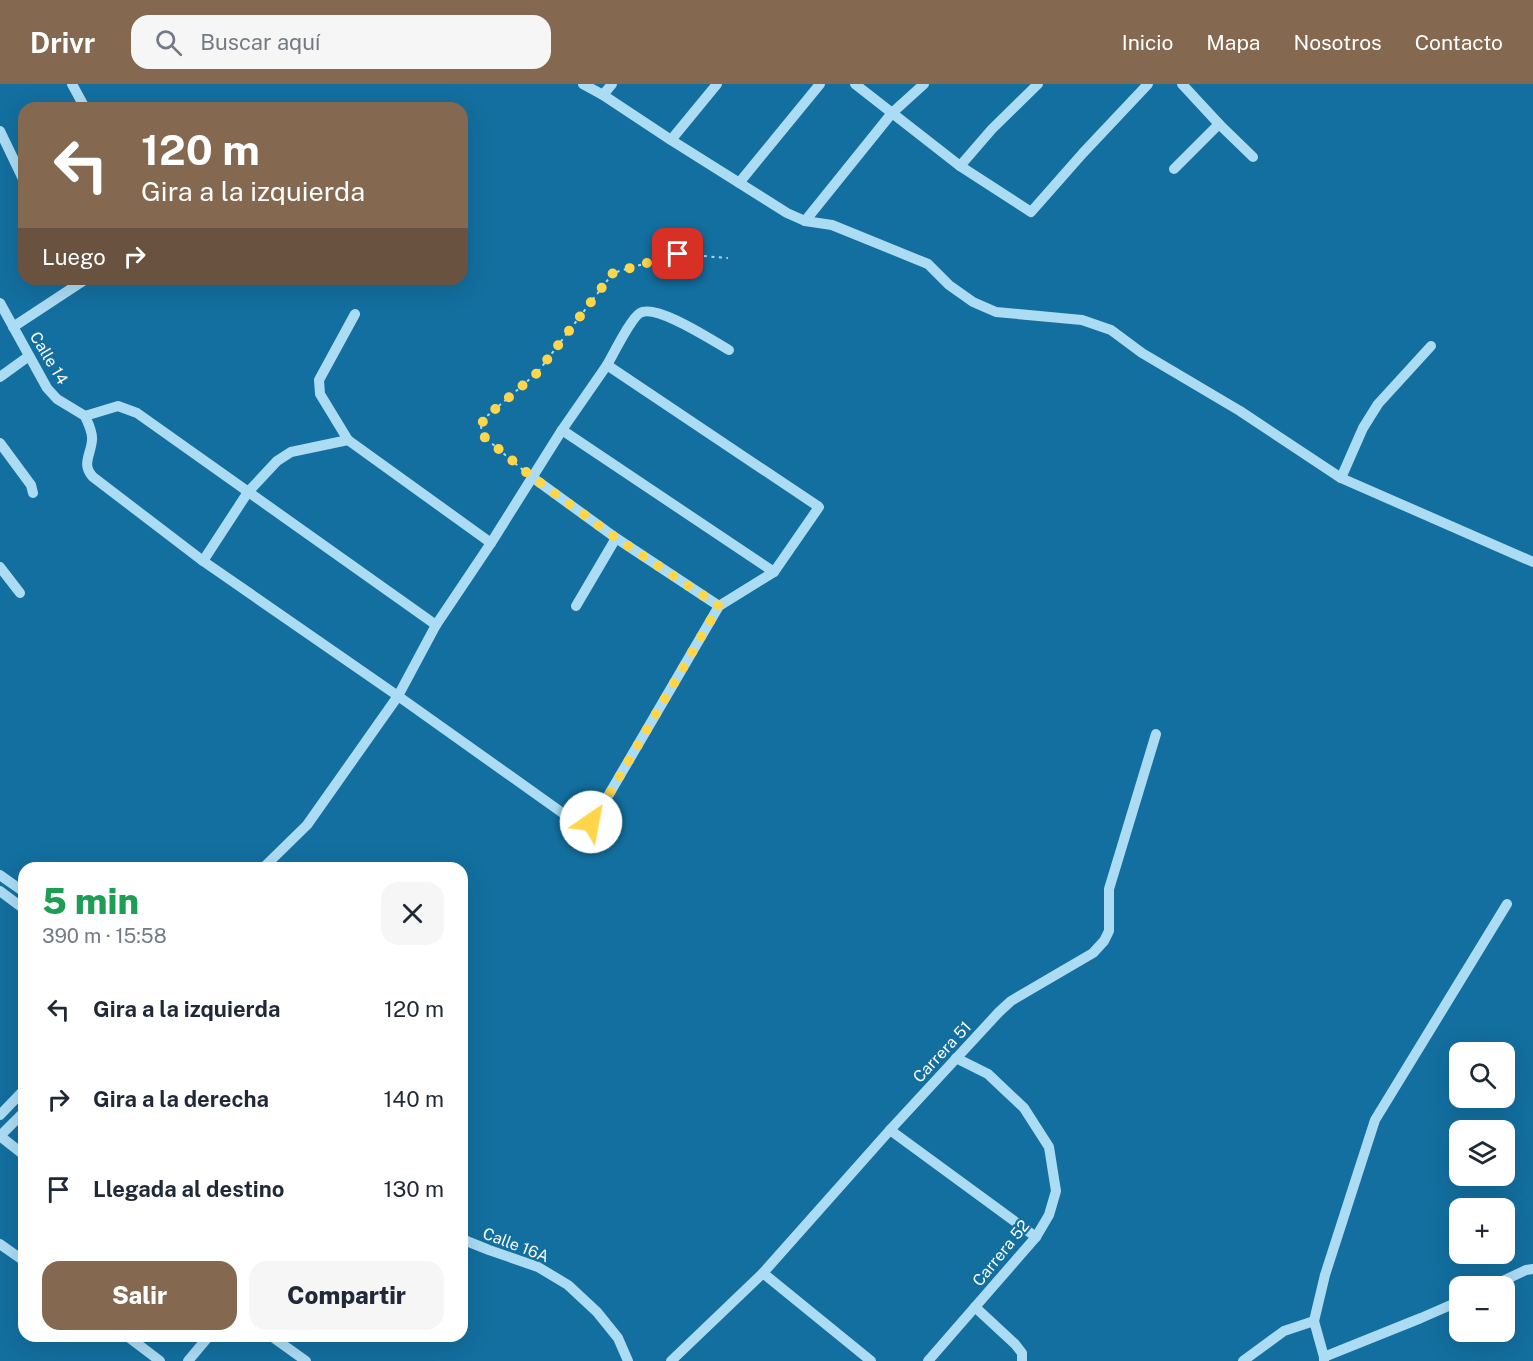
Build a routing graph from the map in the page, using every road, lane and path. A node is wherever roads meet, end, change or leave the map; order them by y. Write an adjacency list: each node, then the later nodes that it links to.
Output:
1 (72, 84): 12 (street)
2 (583, 84): 11 (street)
3 (612, 84): 11 (street)
4 (717, 84): 16 (street)
5 (820, 84): 21 (street)
6 (855, 84): 13 (street)
7 (924, 84): 13 (street)
8 (1038, 84): 18 (street)
9 (1148, 84): 18 (street)
10 (1182, 84): 14 (street)
11 (603, 95): 16 (street)
12 (82, 102)
13 (892, 113): 18 (street); 22 (street)
14 (1219, 124): 17 (street); 20 (street)
15 (0, 131): 19 (street)
16 (671, 140): 21 (street)
17 (1253, 157)
18 (960, 166)
19 (18, 168)
20 (1174, 169)
21 (739, 183): 22 (street)
22 (805, 221): 38 (street)
23 (728, 258): 37 (path)
24 (75, 285): 27 (street)
25 (0, 303): 27 (street, Calle 14)
26 (355, 314): 35 (street)
27 (13, 327): 30 (street, Calle 14)
28 (1431, 346): 38 (street)
29 (729, 350): 31 (street)
30 (29, 356): 32 (street); 33 (street, Calle 14)
31 (606, 365): 34 (street); 46 (street)
32 (0, 377)
33 (85, 416): 39 (street); 43 (street)
34 (562, 430): 37 (street); 46 (street)
35 (348, 440): 39 (street); 42 (street)
36 (0, 443): 40 (street)
37 (532, 477): 41 (street); 42 (street)
38 (1341, 478): 44 (street)
39 (248, 492): 43 (street); 50 (street)
40 (33, 493)
41 (616, 538): 48 (street); 49 (street)
42 (491, 543): 50 (street)
43 (203, 561): 51 (street)
44 (1533, 562)
45 (0, 567): 47 (street)
46 (774, 572): 49 (street)
47 (20, 593)
48 (576, 606)
49 (719, 606): 51 (street)
50 (436, 625): 51 (street)
51 (398, 696): 53 (street)
52 (1155, 734): 59 (street, Carrera 51)
53 (269, 862)
54 (0, 875): 55 (street)
55 (18, 888)
56 (0, 891): 57 (street)
57 (18, 904)
58 (1507, 904): 75 (street)
59 (956, 1058): 63 (street, Carrera 51); 66 (street, Carrera 52)
60 (18, 1096): 61 (street)
61 (0, 1115)
62 (18, 1118): 64 (street)
63 (890, 1130): 66 (street); 71 (street, Carrera 51)
64 (0, 1136): 65 (street)
65 (18, 1150)
66 (1036, 1237): 74 (street, Carrera 52)
67 (468, 1241): 83 (street, Calle 16A)
68 (0, 1244): 69 (street)
69 (18, 1257)
70 (1533, 1269): 72 (street)
71 (763, 1273): 84 (street, Carrera 51); 85 (street)
72 (1513, 1276)
73 (1449, 1306): 79 (street)
74 (975, 1307): 86 (street, Carrera 52); 87 (street)
75 (1314, 1321): 79 (street); 88 (street)
76 (135, 1342): 80 (street)
77 (204, 1342): 81 (street)
78 (279, 1342): 82 (street)
79 (1324, 1359)
80 (160, 1361)
81 (188, 1361)
82 (306, 1361)
83 (628, 1361)
84 (671, 1361)
85 (871, 1361)
86 (928, 1361)
87 (1022, 1361)
88 (1243, 1361)

